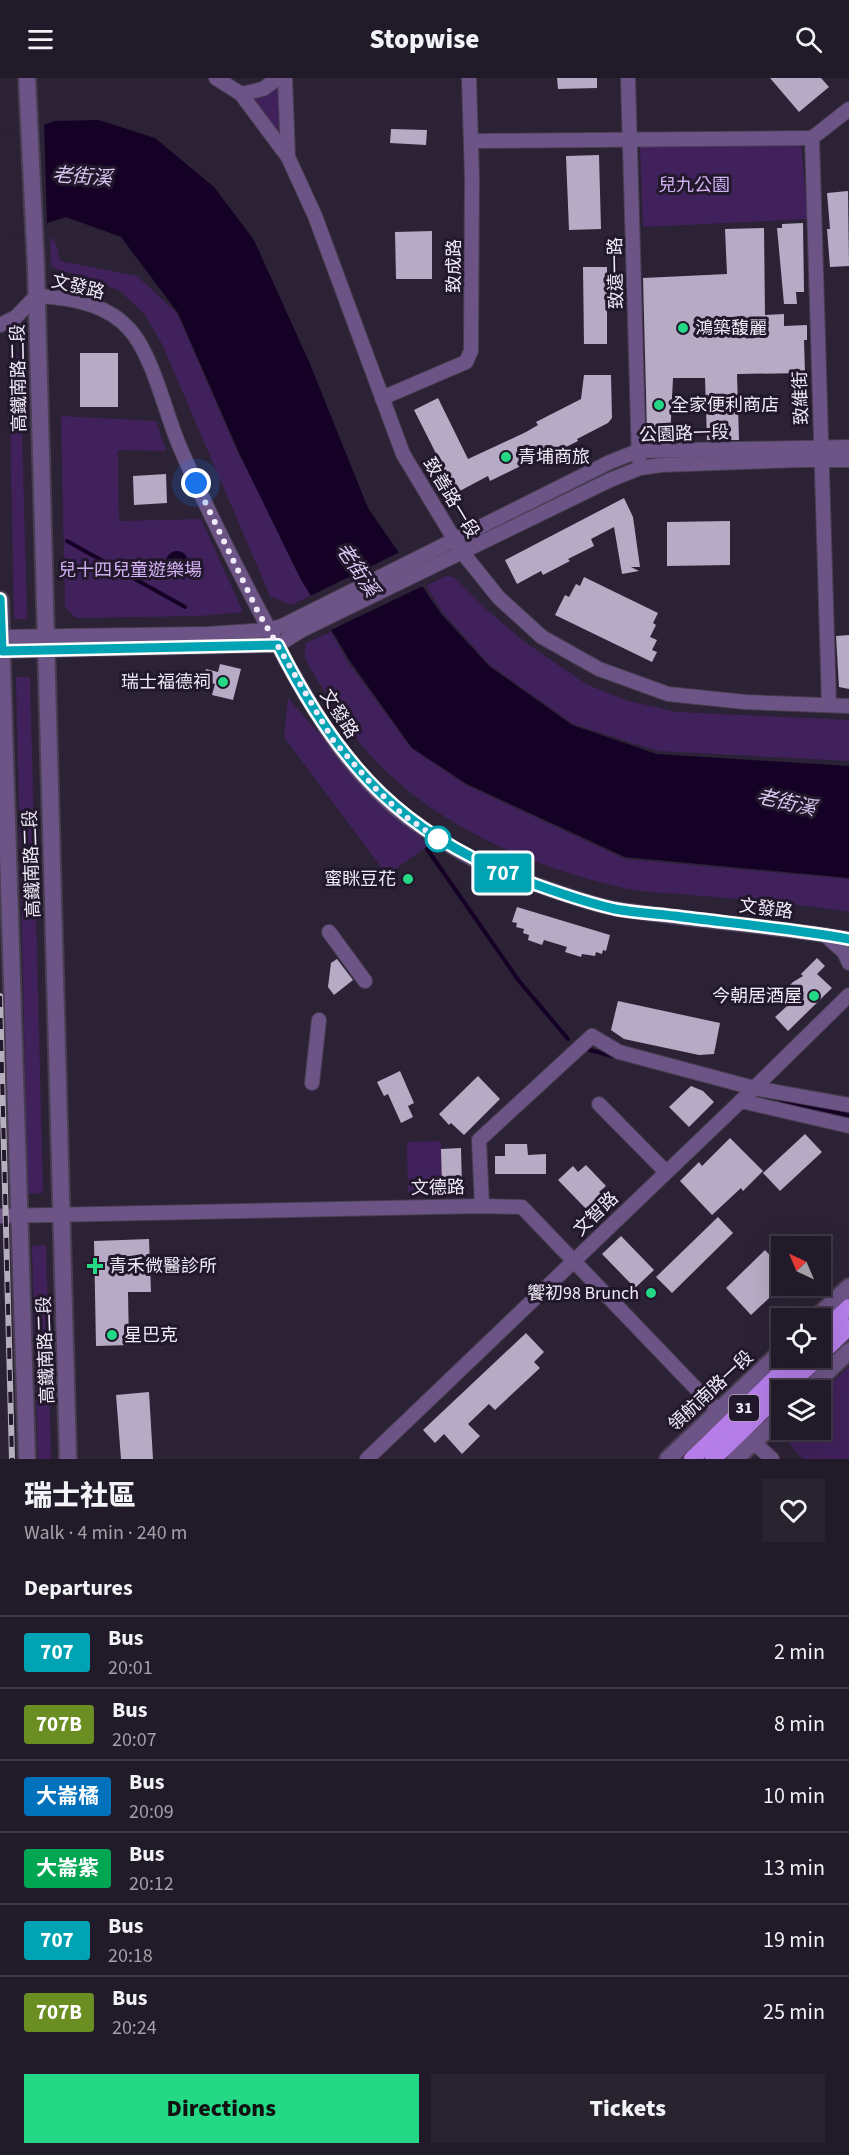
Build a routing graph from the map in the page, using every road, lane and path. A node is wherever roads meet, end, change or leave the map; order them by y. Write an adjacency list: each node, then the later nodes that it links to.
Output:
1 (27, 78): 13 (street, 高鐵南路二段)
2 (216, 78): 7 (street, 致善路一段)
3 (278, 78): 7 (street)
4 (285, 78): 12 (street)
5 (469, 78): 11 (street, 致成路)
6 (628, 78): 9 (street, 致遠一路)
7 (241, 94): 12 (street, 致善路一段)
8 (849, 109): 10 (street)
9 (631, 138): 10 (street); 11 (street); 17 (street, 致遠一路)
10 (812, 138): 18 (street, 致維街)
11 (471, 141): 15 (street, 致成路)
12 (288, 157): 15 (street, 致善路一段)
13 (36, 296): 14 (street, 文發路); 26 (street, 文發路); 27 (street, 高鐵南路二段)
14 (0, 325)
15 (382, 398): 21 (street, 致善路一段)
16 (849, 447): 18 (street, 公園路一段)
17 (638, 451): 18 (street, 公園路一段); 20 (street, 致遠一路); 21 (street, 公園路一段)
18 (821, 455): 19 (street, 公園路一段); 20 (street, 公園路一段); 30 (street, 致維街)
19 (849, 460)
20 (640, 468): 22 (street, 公園路一段)
21 (454, 539): 22 (street, 致善路一段); 23 (street, 公園路一段)
22 (462, 552): 23 (street, 公園路一段); 30 (street, 致善路一段)
23 (437, 557): 25 (street)
24 (0, 600): 28 (street, 高鐵南路二段)
25 (299, 623): 26 (street); 29 (street)
26 (269, 630): 27 (street); 29 (street, 文發路)
27 (45, 643): 28 (street); 29 (street); 48 (street, 高鐵南路二段)
28 (1, 644): 47 (street, 高鐵南路二段)
29 (278, 645): 33 (street, 文發路)
30 (829, 704): 31 (street, 致善路一段)
31 (849, 706)
32 (329, 932): 36 (street)
33 (825, 935): 34 (street, 文發路); 35 (street)
34 (849, 939)
35 (849, 963)
36 (365, 981)
37 (849, 995): 40 (street, 文智路)
38 (319, 1020): 39 (street)
39 (312, 1083)
40 (754, 1088): 41 (street, 文智路); 43 (street); 46 (street)
41 (741, 1101): 44 (street); 45 (street, 文智路)
42 (599, 1104): 45 (street)
43 (849, 1105)
44 (849, 1126)
45 (666, 1172): 50 (street, 文智路)
46 (482, 1206): 48 (street, 文德路); 50 (street, 文德路)
47 (20, 1215): 48 (street, 文德路); 49 (street, 文德路); 66 (street, 高鐵南路二段)
48 (62, 1215): 67 (street, 高鐵南路二段)
49 (0, 1216)
50 (573, 1261): 65 (street, 文德路); 68 (street, 文智路)
51 (849, 1287): 53 (street)
52 (849, 1307): 54 (main road)
53 (827, 1308)
54 (831, 1324)
55 (849, 1327): 56 (main road, 領航南路一段 / 31)
56 (831, 1344)
57 (849, 1351): 62 (street)
58 (772, 1368): 65 (street, 領航南路一段 / 31)
59 (787, 1368): 65 (main road, 領航南路一段 / 31)
60 (806, 1368): 61 (main road, 領航南路一段 / 31)
61 (794, 1380)
62 (819, 1380)
63 (771, 1399): 65 (main road, 領航南路一段 / 31)
64 (771, 1418): 65 (street, 領航南路一段 / 31)
65 (736, 1426): 69 (street, 領航南路一段 / 31); 70 (main road, 領航南路一段 / 31); 71 (main road, 領航南路一段 / 31); 72 (street, 領航南路一段 / 31); 73 (street, 文德路)
66 (27, 1459)
67 (68, 1459)
68 (367, 1459)
69 (668, 1459)
70 (692, 1459)
71 (713, 1459)
72 (735, 1459)
73 (772, 1459)

